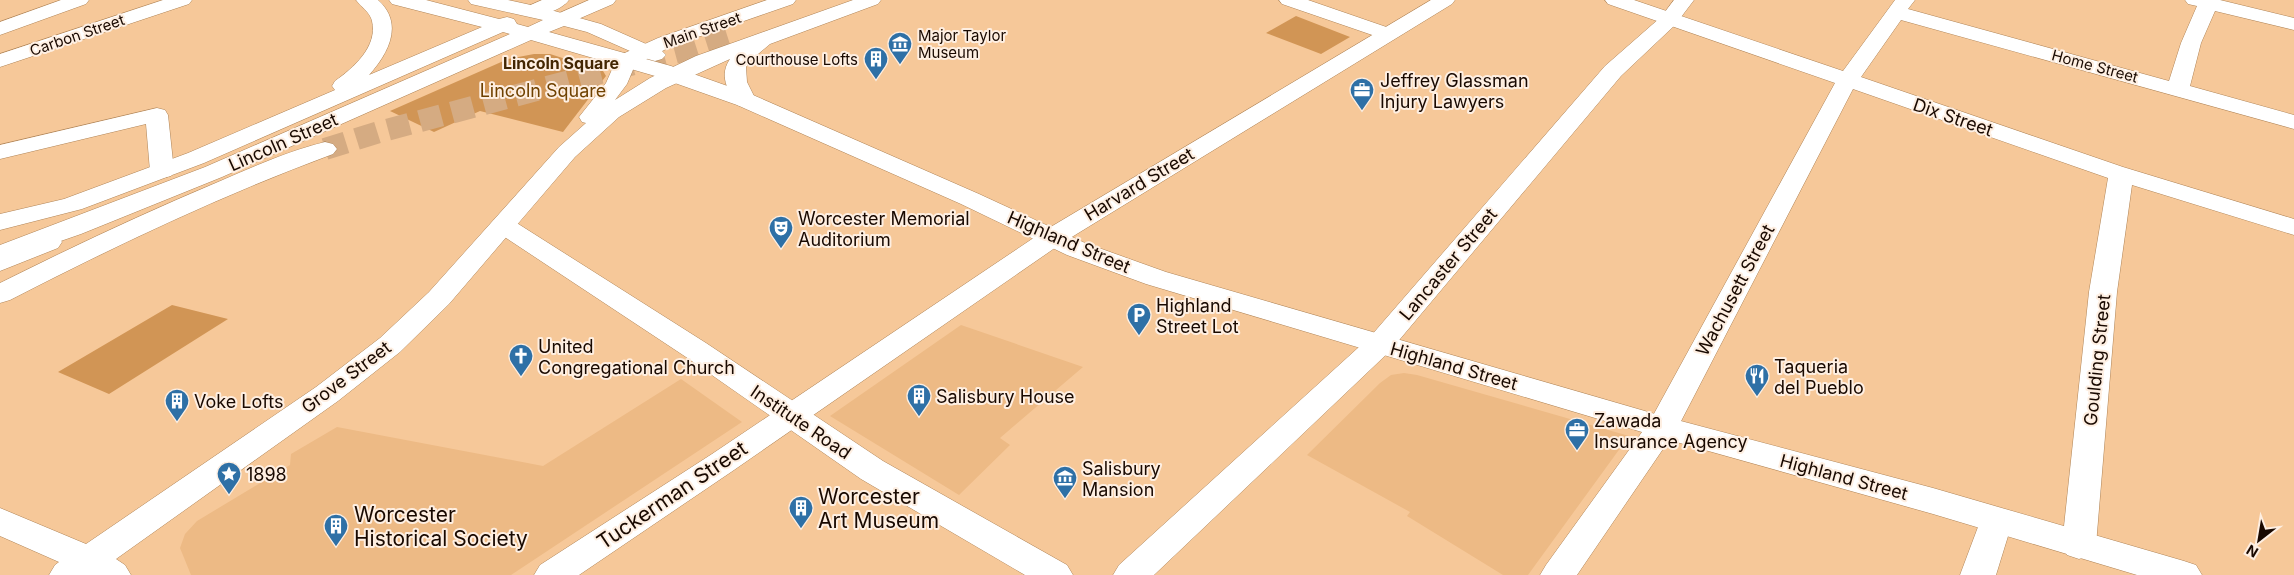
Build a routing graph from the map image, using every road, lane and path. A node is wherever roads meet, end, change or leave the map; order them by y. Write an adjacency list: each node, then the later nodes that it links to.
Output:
1 (79, 0): 20 (main road)
2 (182, 0): 26 (main road, Carbon Street)
3 (366, 0): 31 (main road)
4 (399, 0): 19 (main road)
5 (478, 0): 17 (main road)
6 (606, 0): 16 (main road, Lincoln Street)
7 (786, 0): 23 (main road, Main Street)
8 (830, 0): 23 (main road)
9 (871, 0): 24 (main road, Main Street)
10 (1289, 0): 22 (main road)
11 (1446, 0): 22 (main road, Harvard Street)
12 (1615, 0): 15 (main road, Dix Street)
13 (2201, 2): 18 (main road); 29 (main road)
14 (1900, 6): 28 (main road, Wachusett Street); 29 (main road, Home Street)
15 (1678, 9): 28 (main road, Dix Street); 48 (main road, Lancaster Street)
16 (561, 10): 17 (main road); 21 (main road, Lincoln Street); 25 (main road)
17 (534, 11): 19 (main road, Lincoln Street)
18 (2294, 24)
19 (501, 25): 21 (main road); 31 (main road, Lincoln Street)
20 (0, 29)
21 (530, 33): 25 (main road); 38 (main road, Lincoln Street)
22 (1388, 34): 44 (main road, Harvard Street)
23 (731, 35): 24 (main road, Main Street); 25 (main road, Main Street); 27 (main road, Main Street)
24 (770, 36): 30 (main road)
25 (636, 56): 27 (main road); 35 (main road, Grove Street)
26 (0, 61)
27 (679, 72): 30 (main road, Highland Street); 35 (main road, Grove Street)
28 (1848, 81): 37 (main road, Dix Street); 50 (main road, Wachusett Street)
29 (2178, 89): 32 (main road, Home Street)
30 (745, 100): 44 (main road, Highland Street)
31 (282, 120): 36 (main road, Lincoln Street)
32 (2294, 122)
33 (325, 149): 47 (main road)
34 (0, 152): 36 (main road)
35 (564, 156): 41 (main road, Grove Street)
36 (162, 171): 39 (main road, Lincoln Street)
37 (2121, 174): 43 (main road, Dix Street); 53 (main road, Goulding Street)
38 (141, 203): 45 (main road, Lincoln Street); 46 (main road)
39 (73, 204): 40 (main road, Lincoln Street); 42 (main road)
40 (0, 222)
41 (503, 225): 49 (main road, Institute Road); 54 (main road, Grove Street)
42 (0, 227)
43 (2294, 227)
44 (1053, 237): 48 (main road, Highland Street); 49 (main road, Harvard Street)
45 (0, 254)
46 (0, 263)
47 (0, 294)
48 (1380, 344): 50 (main road, Highland Street); 57 (main road, Lancaster Street)
49 (791, 415): 55 (main road, Tuckerman Street); 56 (main road, Institute Road)
50 (1662, 427): 51 (main road, Highland Street); 58 (main road, Wachusett Street)
51 (1996, 520): 53 (main road, Highland Street); 59 (main road)
52 (0, 521): 54 (main road)
53 (2079, 545): 60 (main road, Highland Street)
54 (90, 570)
55 (552, 575)
56 (1055, 575)
57 (1131, 575)
58 (1558, 575)
59 (1978, 575)
60 (2184, 575)

